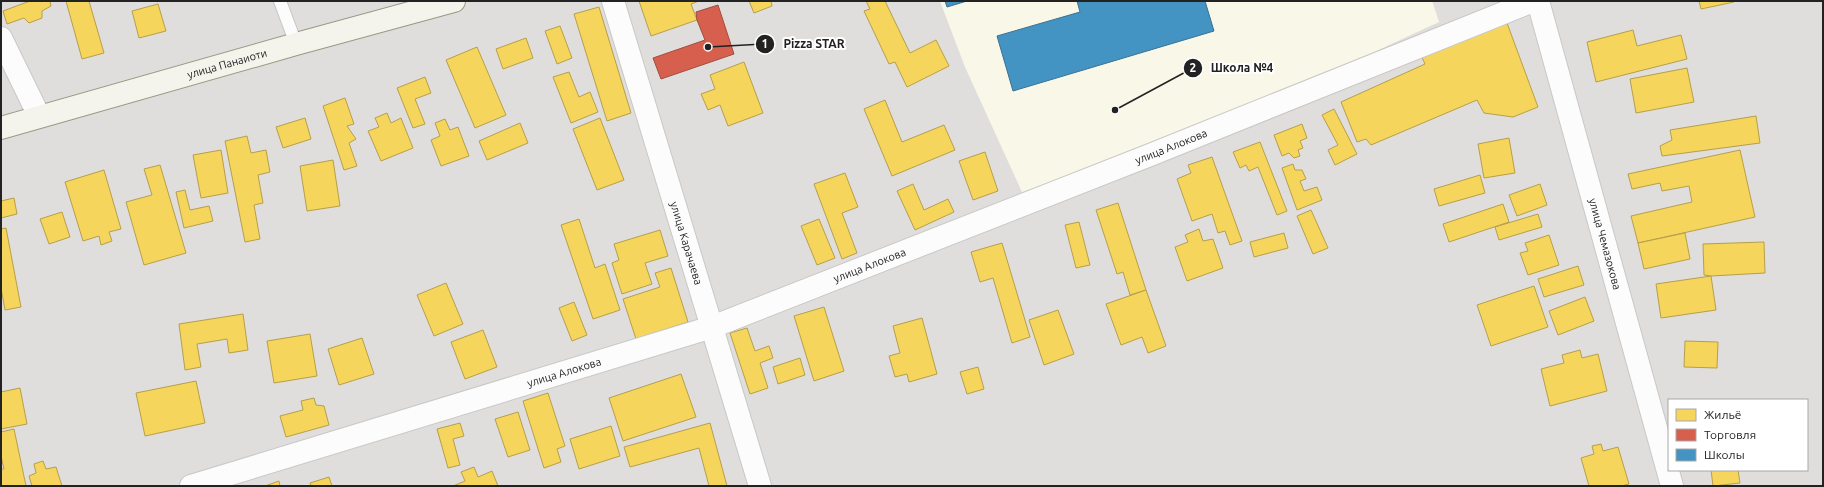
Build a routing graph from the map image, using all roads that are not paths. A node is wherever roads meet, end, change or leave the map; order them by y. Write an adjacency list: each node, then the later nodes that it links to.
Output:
1 (280, 1): 7 (lane)
2 (454, 1): 7 (street, улица Панаиоти)
3 (613, 1): 10 (street, улица Карачаева)
4 (1533, 1): 10 (street, улица Алокова)
5 (1538, 1): 13 (street, улица Чемазокова)
6 (1, 38): 8 (street)
7 (296, 44): 8 (street, улица Панаиоти)
8 (39, 116): 9 (street, улица Панаиоти)
9 (1, 128)
10 (712, 327): 11 (street, улица Алокова); 12 (street, улица Карачаева)
11 (191, 486)
12 (760, 486)
13 (1672, 486)

